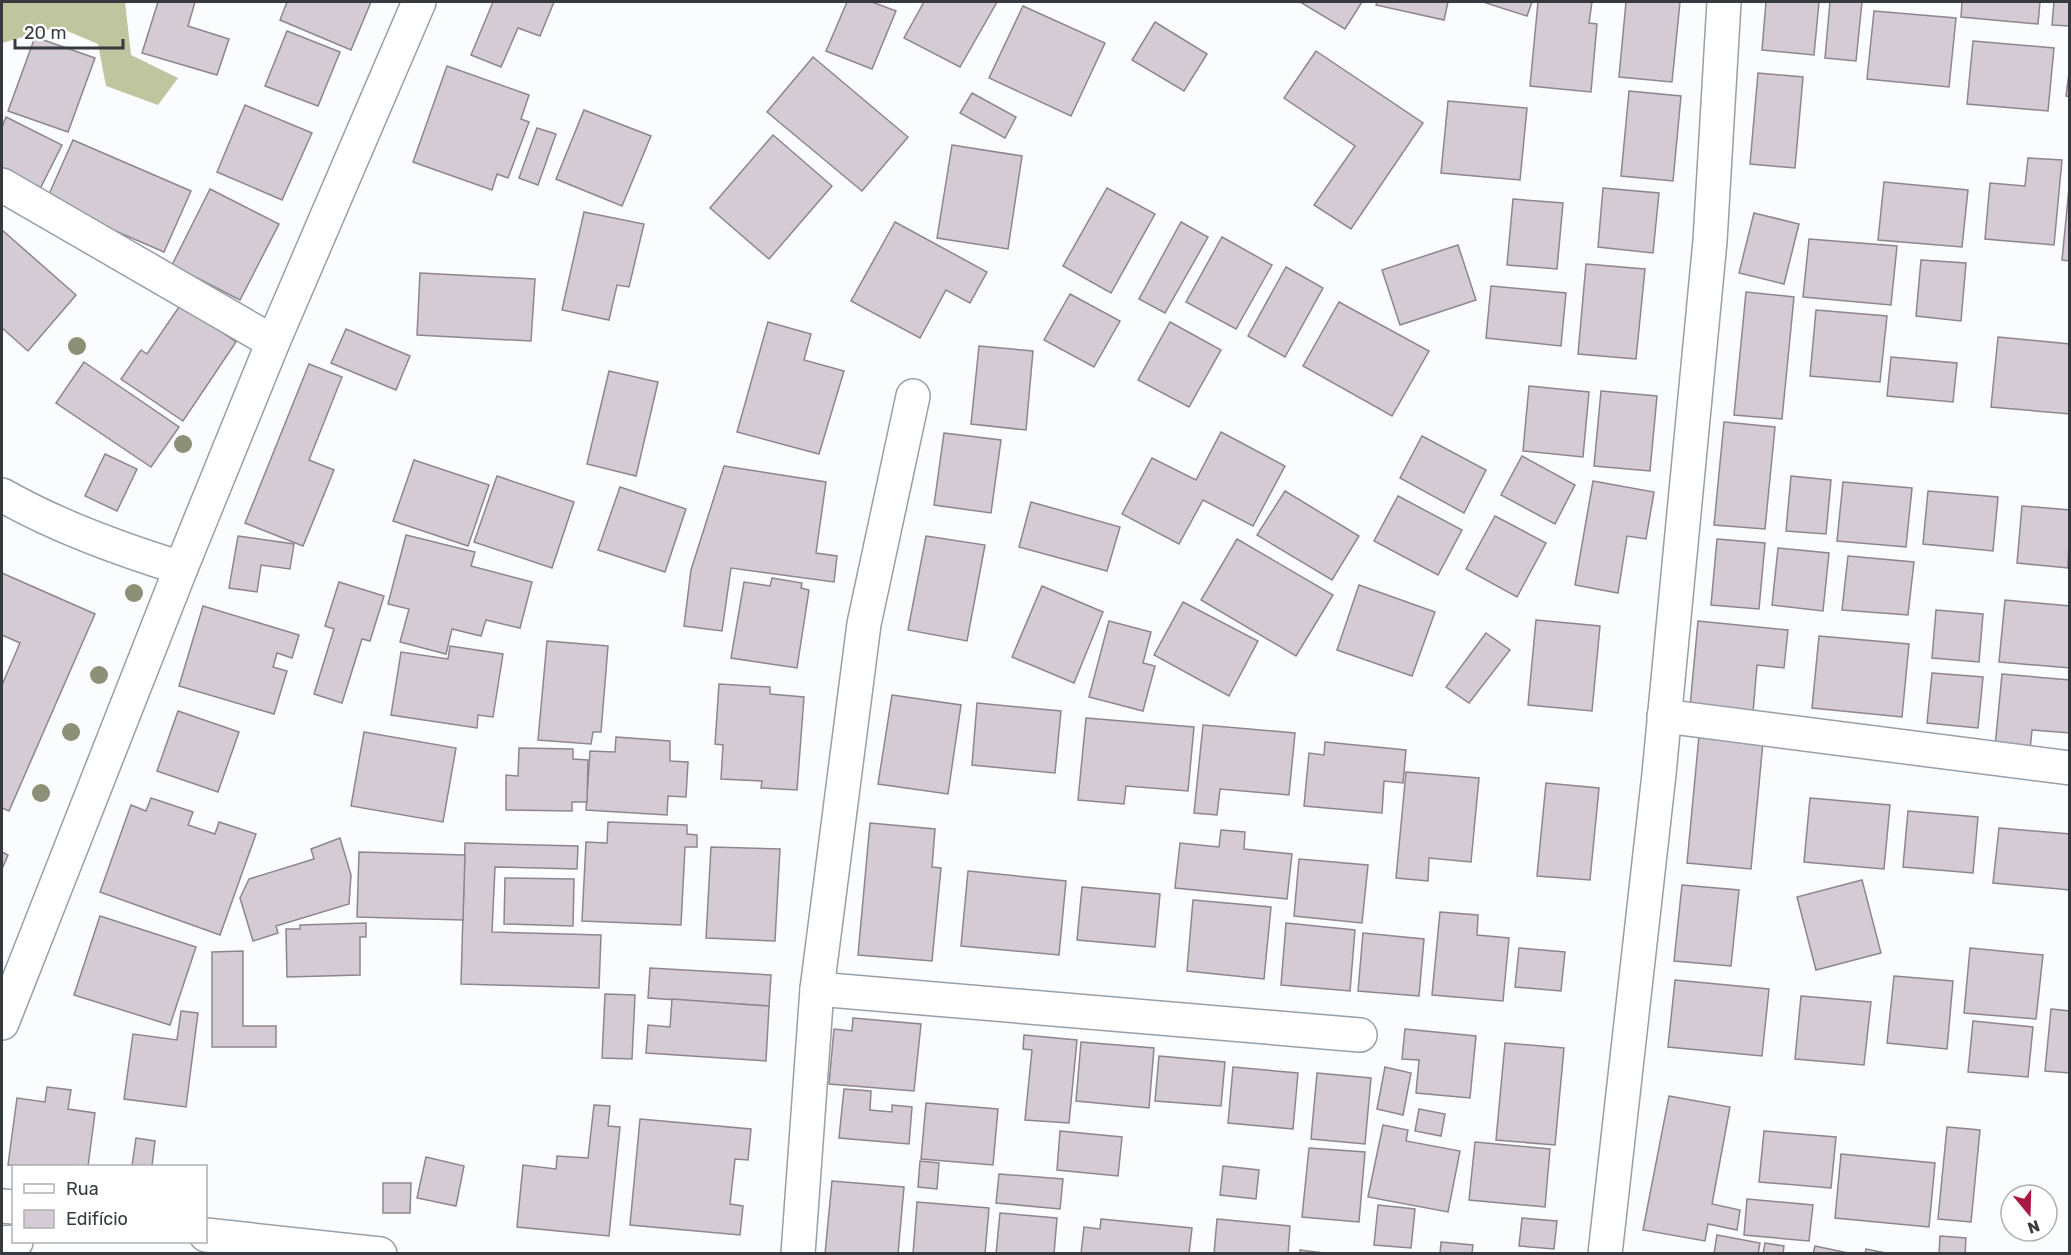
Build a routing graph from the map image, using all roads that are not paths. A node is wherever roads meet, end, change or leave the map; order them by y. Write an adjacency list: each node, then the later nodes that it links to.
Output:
1 (419, 2): 4 (street)
2 (1724, 2): 8 (street)
3 (2, 185): 4 (street)
4 (273, 342): 7 (street)
5 (913, 396): 10 (street)
6 (2, 495): 7 (street)
7 (181, 568): 11 (street)
8 (1664, 717): 9 (street); 16 (street)
9 (2070, 768)
10 (818, 989): 12 (street); 15 (street)
11 (2, 1023)
12 (1360, 1035)
13 (207, 1235): 14 (street)
14 (380, 1254)
15 (798, 1254)
16 (1605, 1254)

